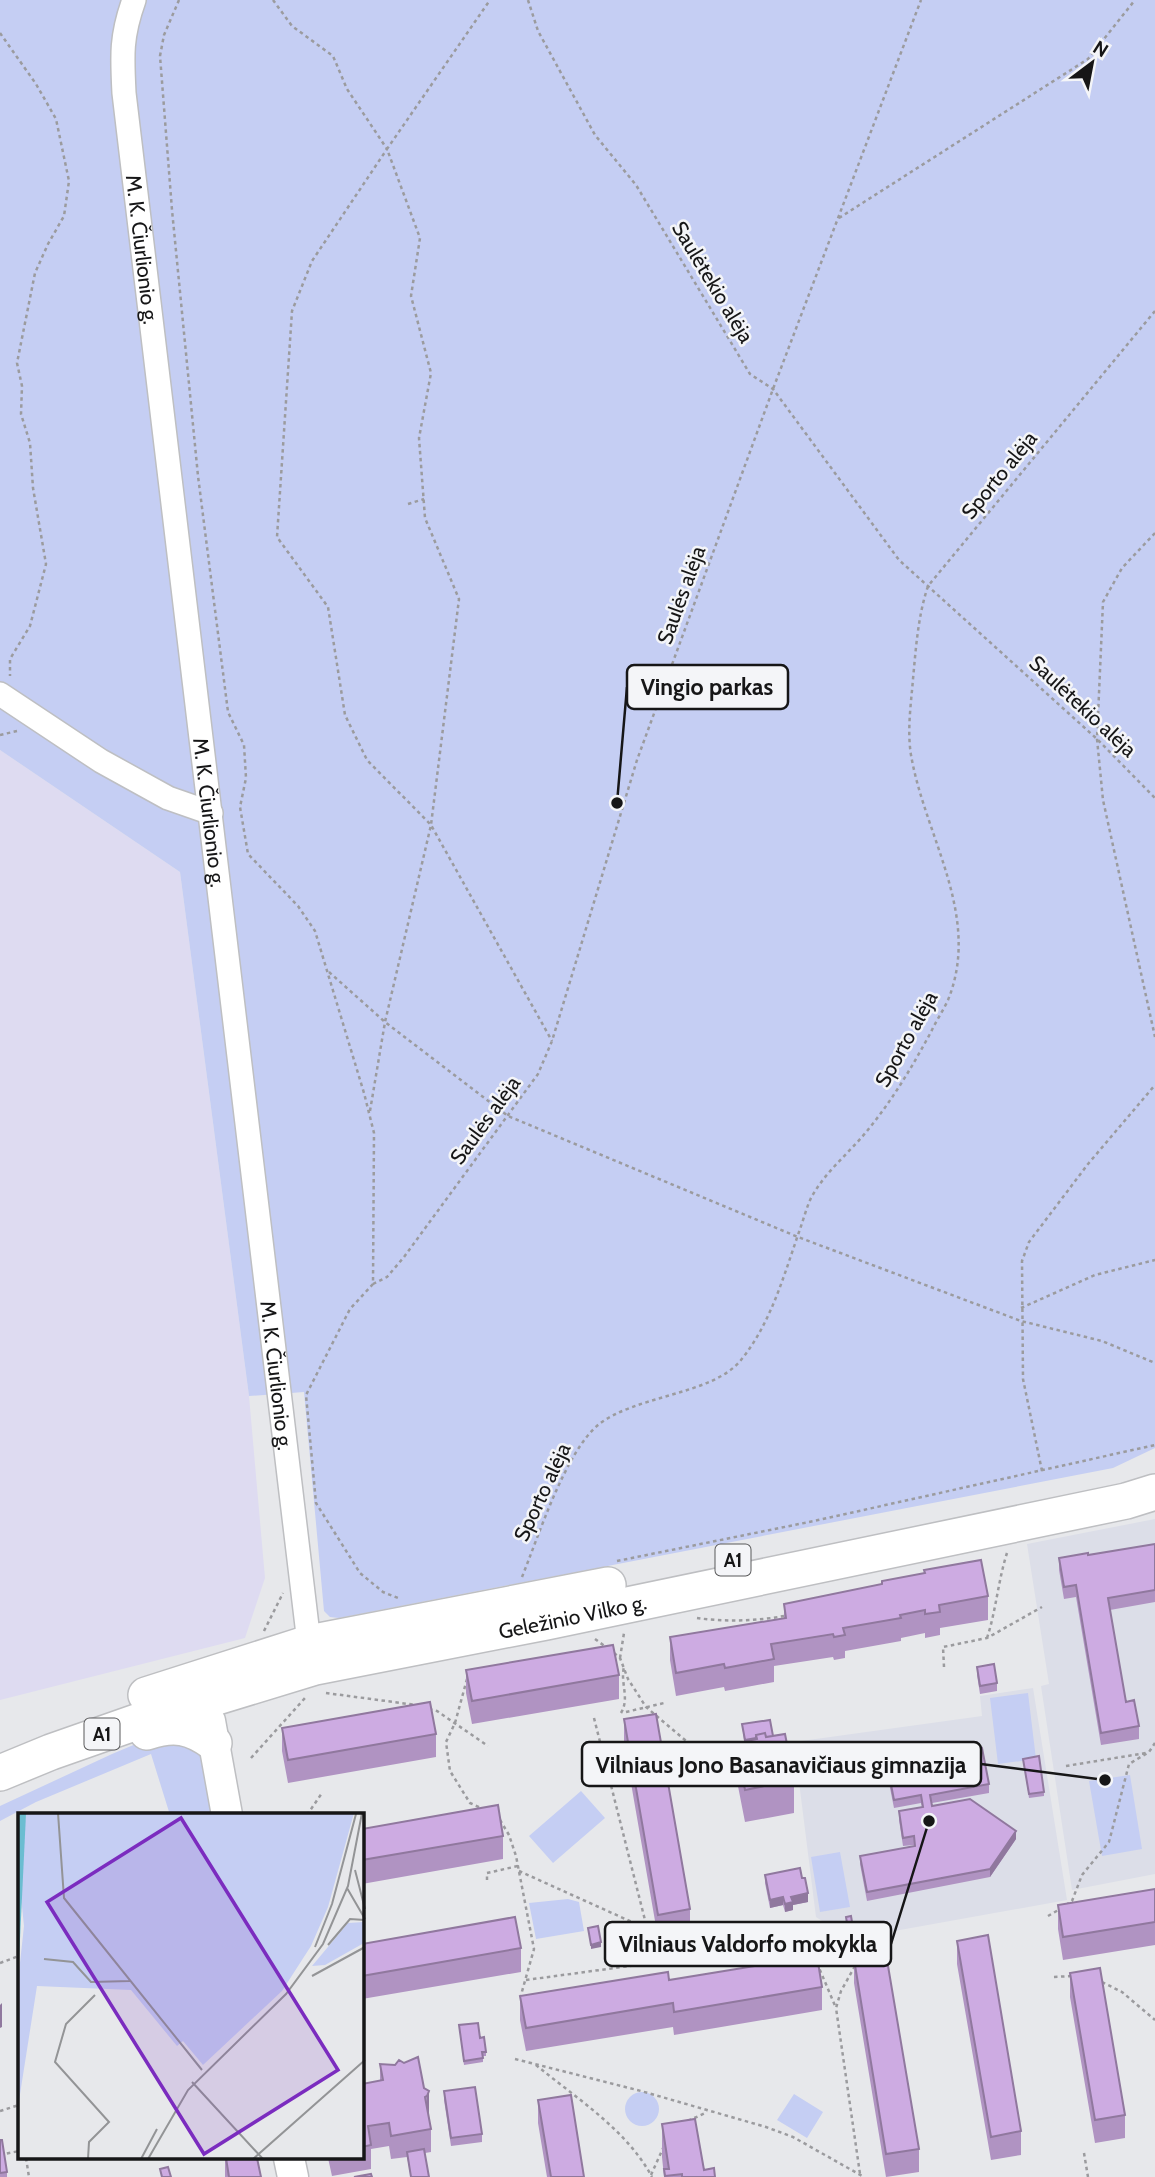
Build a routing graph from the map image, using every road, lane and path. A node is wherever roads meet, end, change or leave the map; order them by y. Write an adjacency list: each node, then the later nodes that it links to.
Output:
1 (134, 0): 20 (street, M. K. Čiurlionio g.)
2 (179, 0): 22 (path)
3 (273, 0): 9 (path)
4 (491, 0): 9 (path)
5 (528, 0): 12 (path, Saulėtekio alėja)
6 (921, 0): 10 (path, Saulės alėja)
7 (1135, 0): 10 (path)
8 (0, 33): 17 (path)
9 (387, 149): 13 (path); 21 (path)
10 (839, 218): 12 (path, Saulės alėja)
11 (1155, 311): 16 (path, Sporto alėja)
12 (773, 389): 16 (path, Saulėtekio alėja); 25 (path, Saulės alėja)
13 (424, 499): 14 (path); 21 (path)
14 (408, 504)
15 (1155, 533): 18 (path)
16 (928, 586): 18 (path, Saulėtekio alėja); 29 (path, Sporto alėja)
17 (5, 697): 20 (street)
18 (1097, 739): 19 (path, Saulėtekio alėja); 24 (path)
19 (1155, 798)
20 (211, 813): 41 (street, M. K. Čiurlionio g.)
21 (431, 825): 23 (path); 25 (path)
22 (329, 972): 23 (path); 27 (path)
23 (385, 1022): 27 (path); 28 (path)
24 (1155, 1037)
25 (552, 1041): 28 (path, Saulės alėja)
26 (1155, 1085): 32 (path)
27 (369, 1114): 31 (path)
28 (508, 1116): 29 (path); 31 (path, Saulės alėja)
29 (797, 1237): 33 (path); 42 (path, Sporto alėja)
30 (1155, 1260): 32 (path)
31 (373, 1284): 43 (path, Saulės alėja)
32 (1021, 1308): 33 (path)
33 (1021, 1321): 34 (path); 37 (path)
34 (1155, 1363)
35 (1155, 1445): 37 (path)
36 (1155, 1468): 48 (highway, Geležinio Vilko g. / A1)
37 (1042, 1471): 40 (path)
38 (1155, 1492): 56 (highway, Geležinio Vilko g. / A1)
39 (1009, 1549): 50 (path)
40 (616, 1561)
41 (299, 1563): 48 (street, M. K. Čiurlionio g.); 51 (path)
42 (521, 1578)
43 (403, 1600)
44 (1042, 1607): 50 (path)
45 (784, 1616): 46 (path)
46 (698, 1618)
47 (625, 1628): 52 (path)
48 (308, 1635): 56 (highway, Geležinio Vilko g. / A1)
49 (590, 1635): 52 (path)
50 (987, 1639): 54 (path)
51 (259, 1640)
52 (620, 1658): 53 (path)
53 (624, 1667): 61 (path); 63 (path)
54 (944, 1667)
55 (468, 1676): 66 (path)
56 (204, 1688): 68 (main road); 71 (highway, Geležinio Vilko g. / A1); 72 (highway, Geležinio Vilko g. / A1)
57 (311, 1691): 75 (path)
58 (323, 1692): 60 (path)
59 (664, 1703): 61 (path)
60 (418, 1706)
61 (646, 1707): 64 (path); 74 (path)
62 (427, 1708): 66 (path)
63 (621, 1713)
64 (626, 1713)
65 (594, 1718): 87 (path)
66 (455, 1723): 70 (path); 80 (path)
67 (137, 1736): 68 (highway); 72 (highway); 79 (highway)
68 (214, 1743): 81 (main road)
69 (1155, 1743): 73 (path)
70 (488, 1746)
71 (0, 1747)
72 (51, 1752): 77 (highway, Geležinio Vilko g. / A1)
73 (1149, 1752): 76 (path); 86 (path)
74 (705, 1757)
75 (251, 1758)
76 (1066, 1766)
77 (0, 1773)
78 (321, 1793): 82 (path)
79 (0, 1797)
80 (489, 1812)
81 (227, 1813)
82 (308, 1813)
83 (499, 1819): 84 (path)
84 (519, 1868): 85 (path); 87 (path); 94 (path)
85 (487, 1880)
86 (1048, 1916)
87 (648, 1932): 90 (path)
88 (18, 1956): 91 (path)
89 (816, 1959): 97 (path)
90 (659, 1962): 94 (path); 97 (path)
91 (0, 1963)
92 (1054, 1977): 93 (path)
93 (1077, 1977)
94 (526, 1980): 96 (path)
95 (1096, 1980): 98 (path)
96 (521, 1995)
97 (836, 2008): 109 (path)
98 (1155, 2020)
99 (514, 2059): 100 (path)
100 (533, 2063): 103 (path); 110 (path)
101 (18, 2105): 102 (path)
102 (0, 2111)
103 (709, 2111): 104 (path); 109 (path)
104 (683, 2126)
105 (668, 2142): 110 (path)
106 (18, 2151): 108 (path)
107 (1084, 2154): 111 (path)
108 (0, 2155)
109 (862, 2175)
110 (651, 2176)
111 (1088, 2177)

